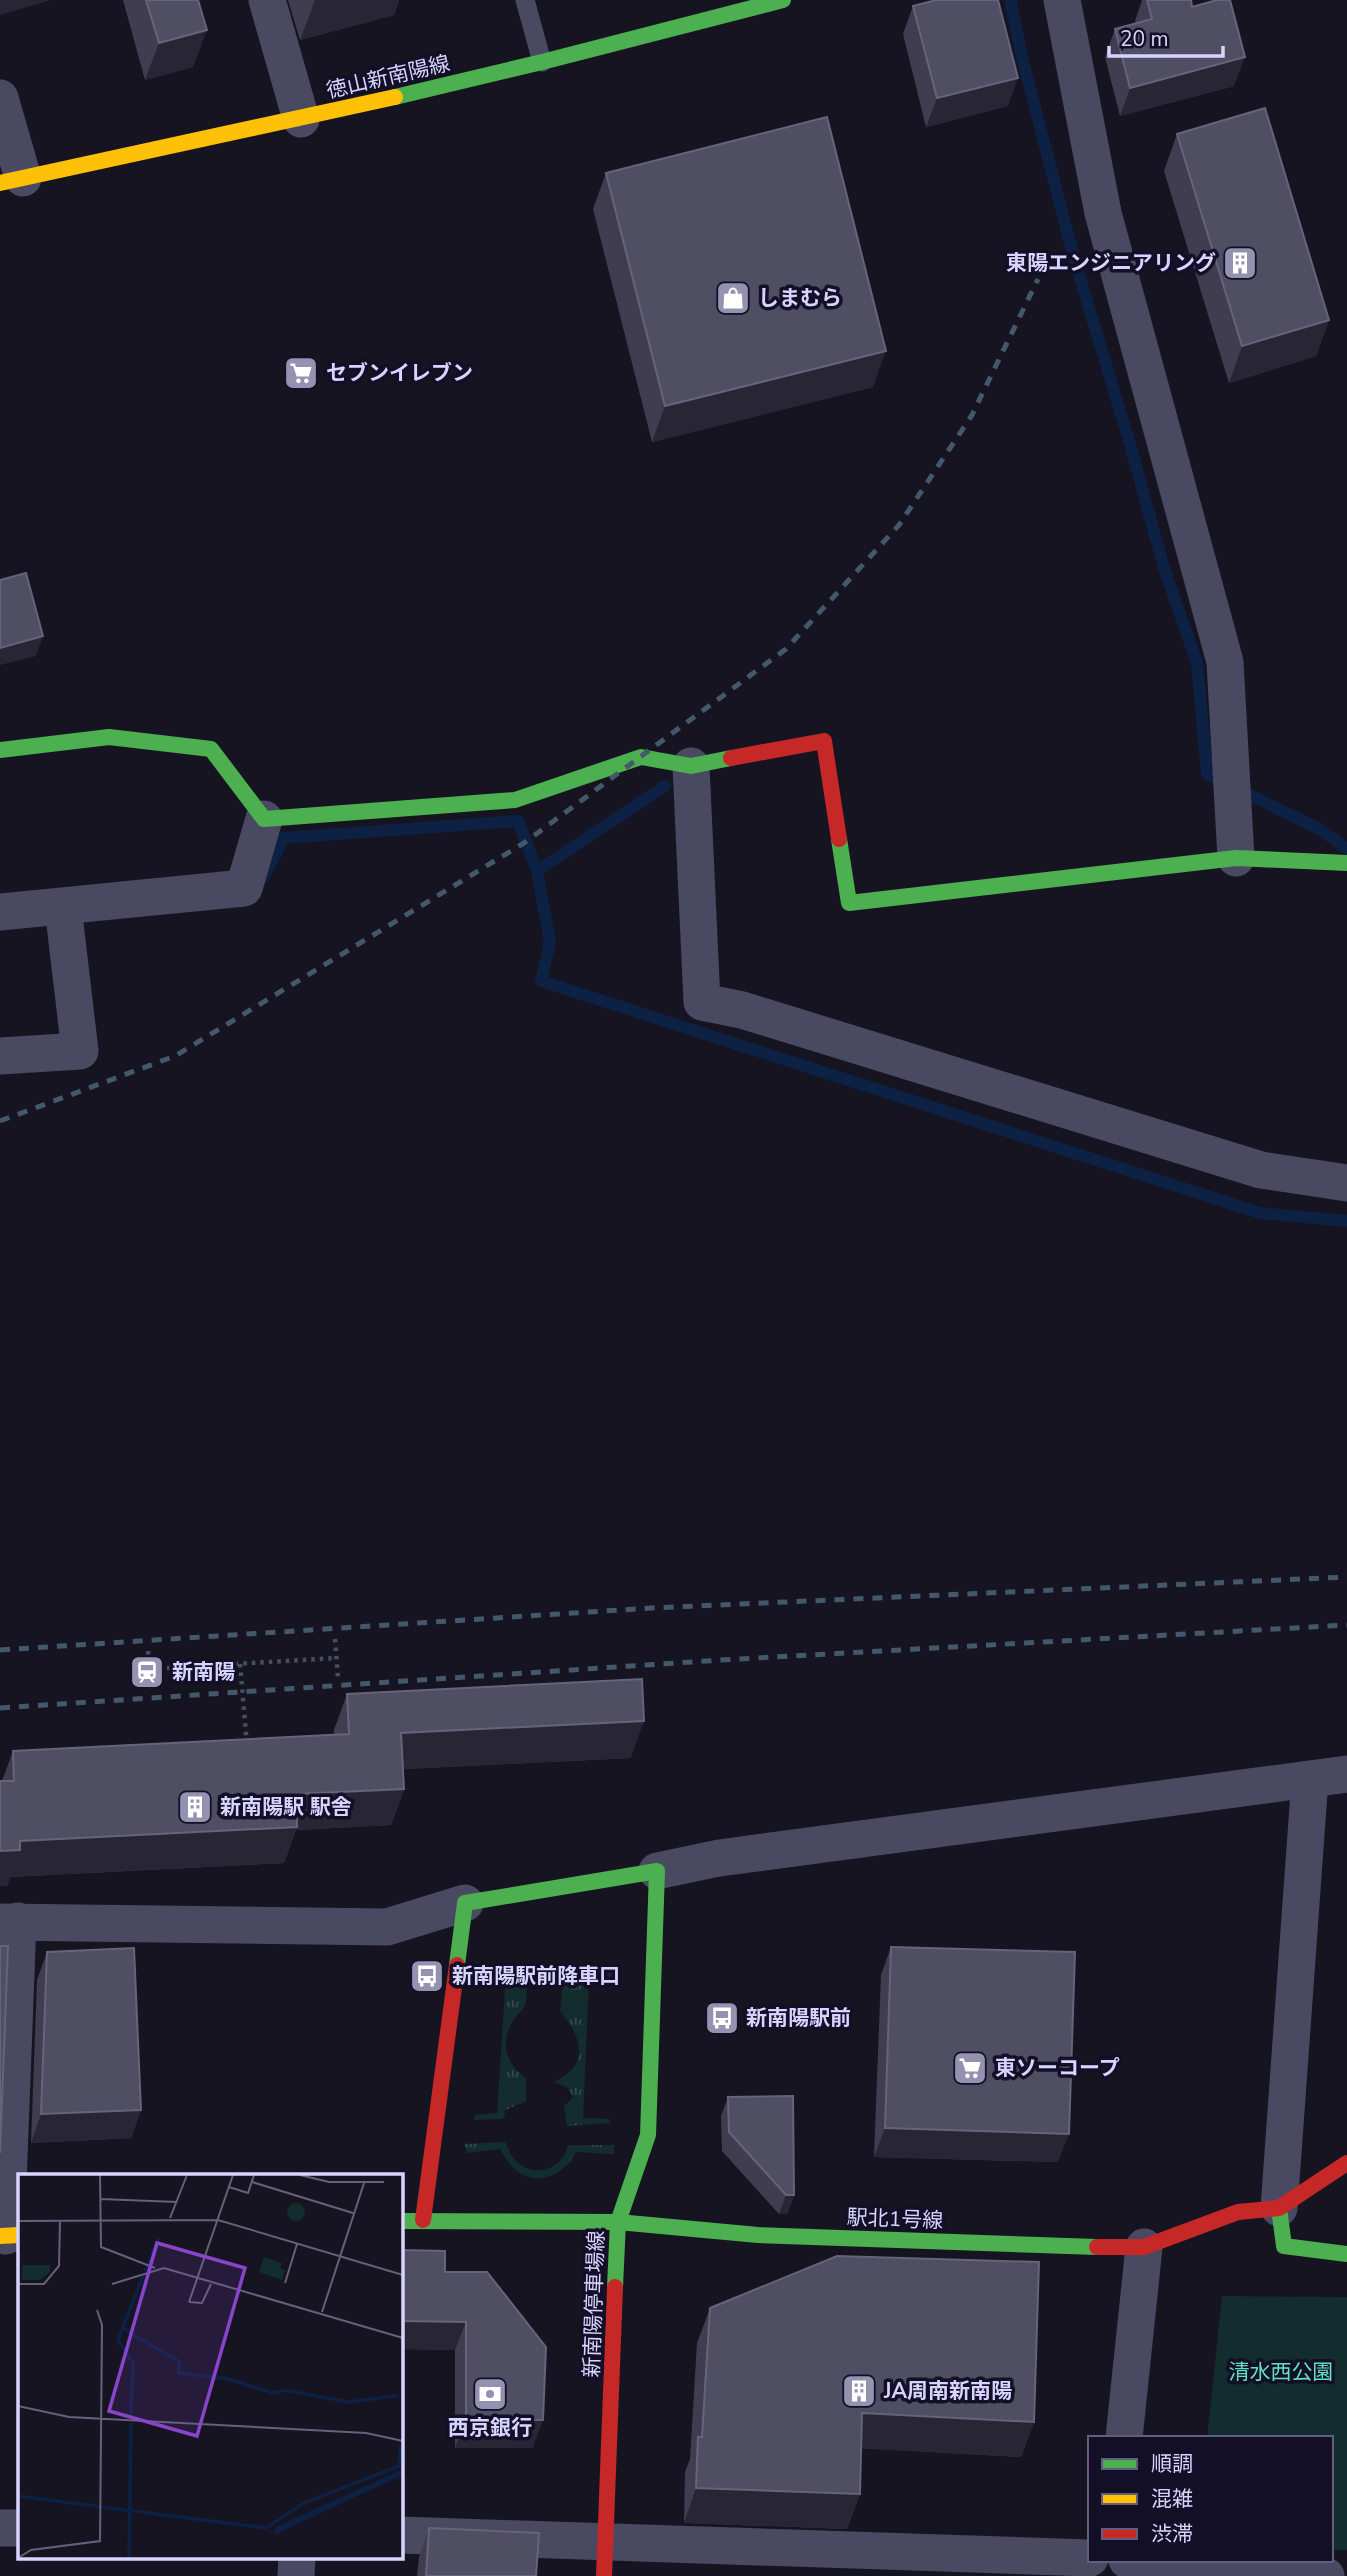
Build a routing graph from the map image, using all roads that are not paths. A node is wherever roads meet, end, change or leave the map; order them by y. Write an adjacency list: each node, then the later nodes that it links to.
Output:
1 (267, 0): 7 (street)
2 (525, 0): 5 (lane)
3 (1062, 0): 12 (street)
4 (764, 2): 5 (street, 徳山新南陽線)
5 (542, 62): 7 (street, 徳山新南陽線)
6 (0, 98): 8 (street)
7 (300, 119): 8 (street, 徳山新南陽線)
8 (12, 181)
9 (0, 750): 11 (street)
10 (691, 766): 11 (street); 12 (street); 17 (street)
11 (264, 819): 14 (street)
12 (1236, 858): 13 (street)
13 (1347, 863)
14 (63, 907): 15 (street); 16 (street)
15 (0, 912)
16 (0, 1056)
17 (1347, 1183)
18 (1347, 1774): 19 (street)
19 (1310, 1779): 20 (street); 24 (street)
20 (657, 1871): 21 (street); 27 (street, 新南陽停車場線)
21 (465, 1903): 22 (street); 25 (street)
22 (9, 1921): 28 (street)
23 (1347, 2163): 24 (street)
24 (1279, 2208): 29 (street, 駅北1号線); 30 (street)
25 (423, 2220): 26 (street, 駅北1号線); 27 (street, 駅北1号線)
26 (402, 2221)
27 (618, 2222): 29 (street, 駅北1号線); 36 (street, 新南陽停車場線)
28 (8, 2236)
29 (1144, 2247): 31 (street)
30 (1347, 2254)
31 (1124, 2436)
32 (0, 2528): 33 (street)
33 (18, 2528)
34 (402, 2535): 36 (street)
35 (297, 2558): 39 (street)
36 (605, 2558): 37 (street)
37 (1088, 2558)
38 (1152, 2562): 40 (street)
39 (296, 2576)
40 (1326, 2576)

